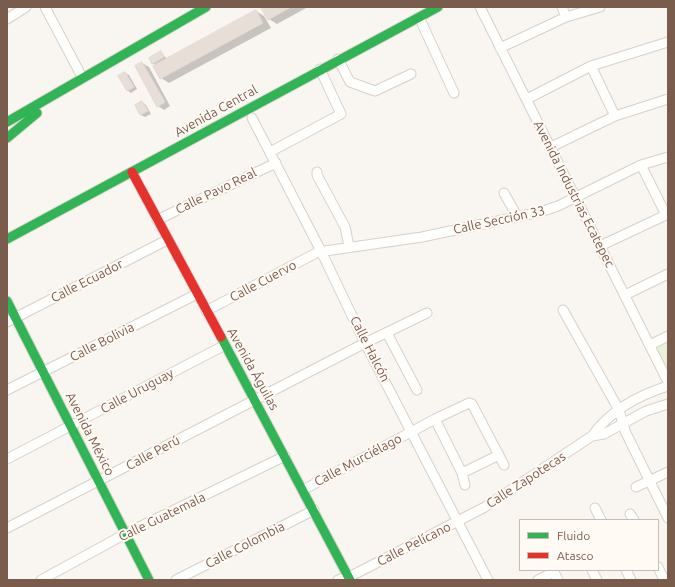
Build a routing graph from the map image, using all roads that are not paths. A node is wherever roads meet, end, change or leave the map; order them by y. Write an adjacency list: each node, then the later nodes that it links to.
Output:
1 (26, 7): 10 (street)
2 (45, 7): 17 (street)
3 (206, 7): 17 (main road)
4 (438, 7): 8 (main road, Avenida Central)
5 (480, 7): 12 (street, Avenida Industrias Ecatepec)
6 (562, 7): 9 (street)
7 (600, 7): 9 (street)
8 (420, 17): 13 (main road, Avenida Central); 18 (street)
9 (566, 17): 12 (street)
10 (7, 19)
11 (668, 42): 14 (street)
12 (500, 48): 20 (street, Avenida Industrias Ecatepec)
13 (338, 59): 15 (main road, Avenida Central); 16 (street)
14 (591, 66): 20 (street); 22 (street)
15 (320, 69): 27 (street); 31 (main road, Avenida Central)
16 (411, 74)
17 (82, 77): 19 (main road)
18 (454, 93)
19 (54, 96): 24 (main road); 25 (main road)
20 (527, 99): 26 (street, Avenida Industrias Ecatepec)
21 (668, 99): 22 (street)
22 (615, 116): 26 (street)
23 (252, 118): 27 (street, Calle Halcón)
24 (7, 122)
25 (7, 138)
26 (551, 148): 34 (street, Avenida Industrias Ecatepec)
27 (270, 152): 29 (street, Calle Halcón)
28 (668, 157): 30 (street, Calle Sección 33)
29 (276, 163): 37 (street, Calle Pavo Real); 42 (street, Calle Halcón)
30 (641, 165): 34 (street, Calle Sección 33); 35 (street)
31 (132, 172): 37 (main road, Avenida Águilas); 38 (main road, Avenida Central)
32 (317, 172): 40 (street)
33 (504, 193): 36 (street)
34 (576, 197): 36 (street, Calle Sección 33); 41 (street, Avenida Industrias Ecatepec)
35 (667, 214): 41 (street)
36 (517, 216): 40 (street, Calle Sección 33)
37 (157, 220): 39 (main road, Avenida Águilas)
38 (8, 238)
39 (167, 240): 44 (main road, Avenida Águilas); 50 (street, Calle Ecuador)
40 (349, 246): 42 (street, Calle Sección 33)
41 (600, 246): 45 (street, Avenida Industrias Ecatepec)
42 (321, 251): 48 (street, Calle Cuervo); 53 (street, Calle Halcón)
43 (668, 274): 45 (street)
44 (197, 294): 48 (main road, Avenida Águilas); 56 (street, Calle Bolivia)
45 (625, 295): 55 (street, Avenida Industrias Ecatepec)
46 (7, 301): 50 (main road, Avenida México)
47 (563, 310): 63 (street)
48 (206, 311): 54 (main road, Avenida Águilas)
49 (427, 313): 51 (street, Calle Perú)
50 (11, 320): 56 (main road, Avenida México)
51 (387, 333): 53 (street, Calle Perú); 60 (street)
52 (668, 336): 55 (street)
53 (365, 342): 61 (street, Calle Perú); 67 (street, Calle Halcón)
54 (225, 345): 61 (main road, Avenida Águilas); 66 (street, Calle Uruguay)
55 (650, 345): 57 (street, Avenida Industrias Ecatepec)
56 (43, 372): 59 (street, Calle Bolivia); 66 (main road, Avenida México)
57 (668, 382)
58 (668, 386): 63 (street, Calle Zapotecas)
59 (7, 390)
60 (417, 390)
61 (255, 399): 70 (main road, Avenida Águilas); 75 (street, Calle Perú)
62 (668, 404): 65 (street, Calle Zapotecas)
63 (619, 410): 65 (street); 68 (street, Calle Zapotecas)
64 (435, 418): 67 (street, Calle Murciélago); 69 (street, Calle Murciélago); 74 (street)
65 (622, 423): 68 (street, Calle Zapotecas); 76 (street)
66 (72, 426): 71 (street, Calle Uruguay); 75 (main road, Avenida México)
67 (412, 431): 79 (street, Calle Murciélago); 84 (street, Calle Halcón)
68 (592, 436): 84 (street, Calle Zapotecas)
69 (499, 455): 72 (street); 74 (street)
70 (285, 456): 79 (main road, Avenida Águilas); 86 (street, Calle Guatemala)
71 (7, 459)
72 (504, 465)
73 (668, 472): 76 (street)
74 (462, 473): 77 (street)
75 (100, 481): 85 (street, Calle Perú); 86 (main road, Avenida México)
76 (649, 481): 78 (street); 82 (street)
77 (465, 485)
78 (636, 487)
79 (303, 490): 81 (main road, Avenida Águilas)
80 (595, 508): 83 (street)
81 (314, 510): 90 (main road, Avenida Águilas); 93 (street, Calle Colombia)
82 (668, 516)
83 (600, 519)
84 (458, 522): 90 (street, Calle Pelícano); 95 (street, Calle Halcón)
85 (7, 528)
86 (127, 533): 91 (street, Calle Guatemala); 92 (main road, Avenida México)
87 (659, 570): 100 (street)
88 (592, 571): 98 (street)
89 (626, 571): 99 (street)
90 (349, 578): 94 (street, Calle Pelícano)
91 (41, 580)
92 (149, 580)
93 (176, 580)
94 (338, 580)
95 (488, 580)
96 (538, 580): 97 (street)
97 (558, 580)
98 (597, 580)
99 (631, 580)
100 (664, 580)

